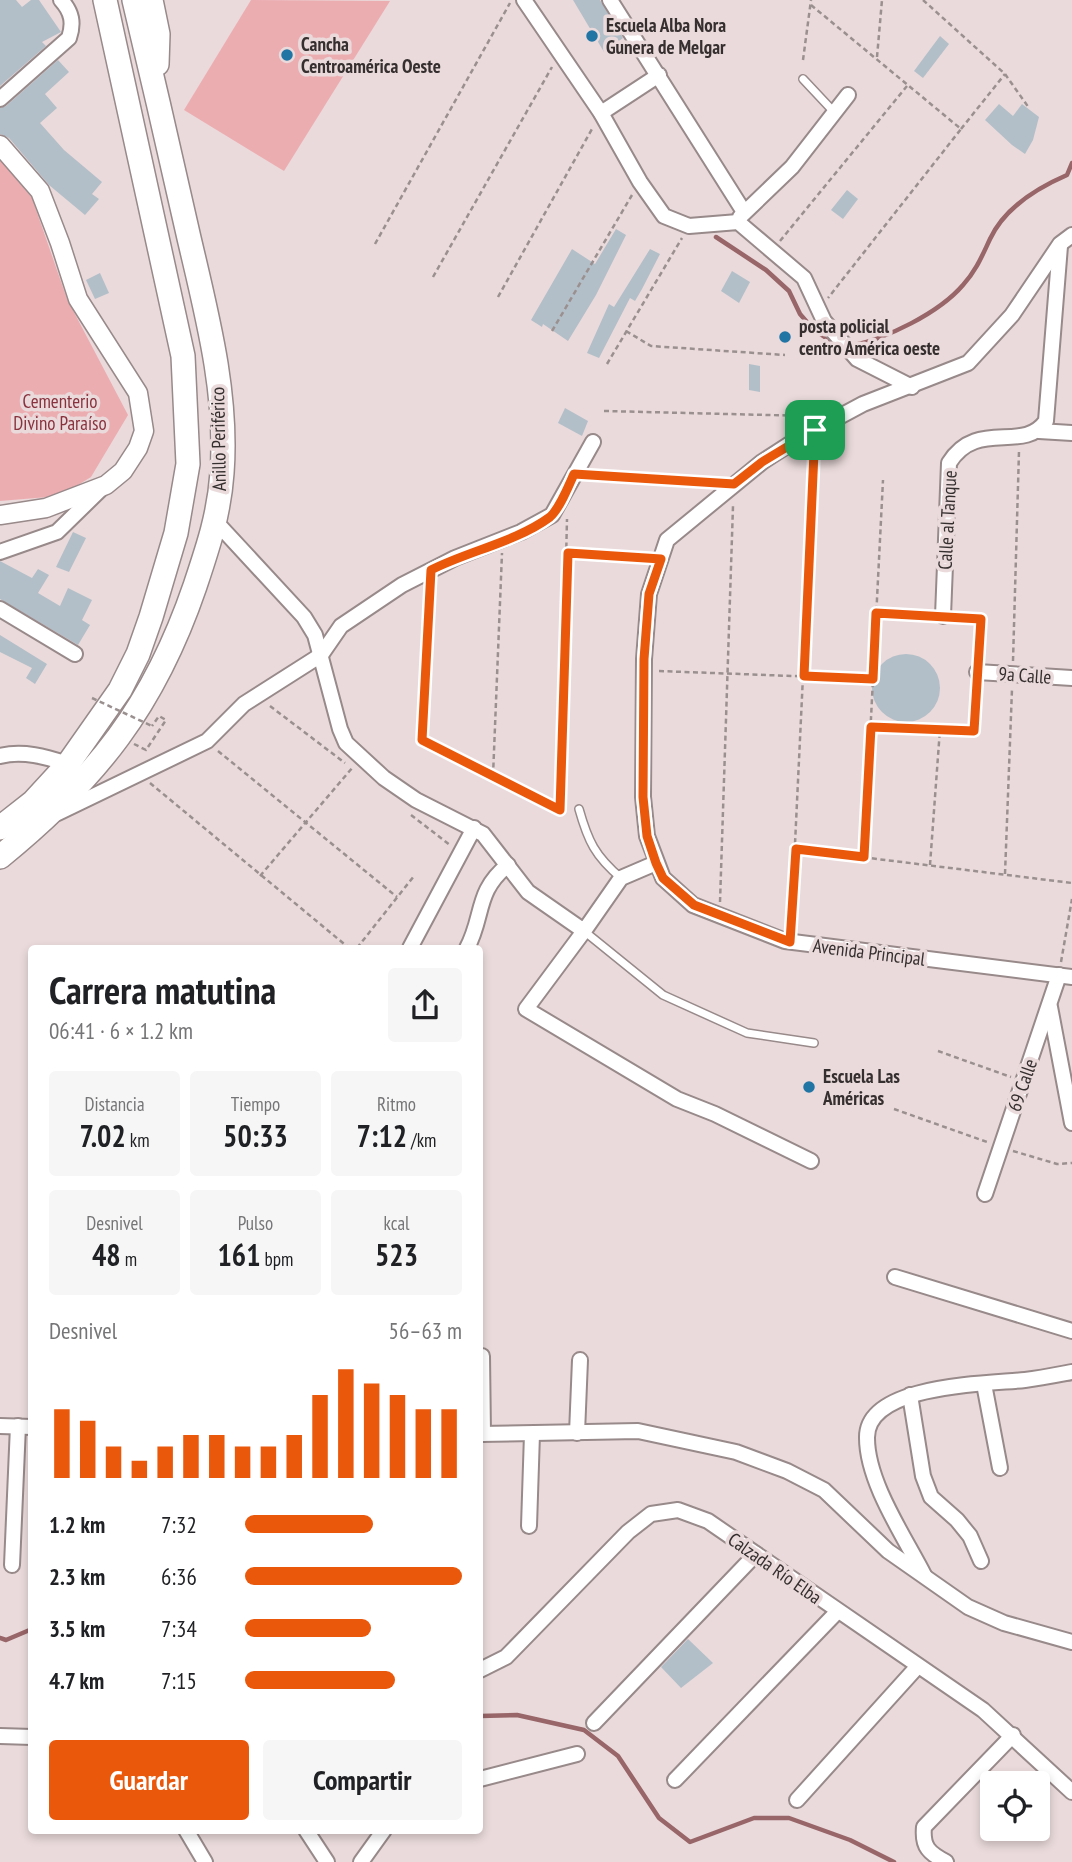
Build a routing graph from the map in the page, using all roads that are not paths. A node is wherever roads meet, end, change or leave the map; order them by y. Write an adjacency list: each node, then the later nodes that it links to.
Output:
1 (61, 0): 12 (street)
2 (90, 0): 13 (highway)
3 (105, 0): 13 (highway, Anillo Periférico)
4 (134, 0): 10 (highway, Anillo Periférico)
5 (151, 0): 10 (highway)
6 (524, 0): 15 (street)
7 (610, 0): 8 (street)
8 (659, 75): 15 (street); 17 (street)
9 (803, 79): 14 (lane)
10 (155, 91): 26 (highway, Anillo Periférico)
11 (848, 95): 14 (street)
12 (0, 99)
13 (129, 107): 35 (highway, Anillo Periférico)
14 (835, 112): 17 (street)
15 (601, 113): 17 (street)
16 (0, 145): 24 (street)
17 (741, 217): 20 (street)
18 (1072, 235): 19 (street, Avenida Principal)
19 (1060, 244): 20 (street, Avenida Principal); 21 (street)
20 (912, 387): 41 (street, Avenida Principal)
21 (1039, 431): 22 (street, Calle al Tanque); 29 (street, Calle al Tanque)
22 (1072, 433)
23 (593, 442): 31 (street)
24 (106, 485): 25 (street); 27 (street)
25 (0, 515)
26 (217, 523): 31 (street); 37 (highway, Anillo Periférico)
27 (0, 552)
28 (0, 609): 30 (street)
29 (943, 616)
30 (75, 654)
31 (321, 655): 37 (street); 39 (street)
32 (977, 672): 33 (street, 9a Calle)
33 (1072, 678)
34 (0, 756): 35 (street)
35 (68, 764): 38 (highway, Anillo Periférico)
36 (579, 808): 43 (lane)
37 (50, 816): 40 (highway, Anillo Periférico)
38 (0, 828)
39 (474, 828): 42 (street); 45 (street)
40 (0, 858)
41 (656, 863): 43 (street); 47 (street, Avenida Principal)
42 (508, 865): 44 (street); 46 (street)
43 (621, 878): 44 (street)
44 (584, 931): 49 (lane); 51 (street)
45 (412, 945)
46 (468, 945)
47 (1065, 976): 48 (street, 69 Calle)
48 (1049, 1004): 50 (street); 52 (street, 69 Calle)
49 (814, 1043)
50 (1072, 1123)
51 (811, 1161)
52 (985, 1194)
53 (895, 1277): 54 (street)
54 (1072, 1331)
55 (580, 1360): 61 (street)
56 (1072, 1372): 57 (street)
57 (984, 1384): 58 (street); 64 (street)
58 (910, 1395): 67 (street); 69 (street)
59 (0, 1426): 60 (street)
60 (25, 1426): 68 (street)
61 (577, 1433): 63 (street); 69 (street)
62 (483, 1434): 63 (street)
63 (532, 1434): 65 (street)
64 (1000, 1468)
65 (529, 1526)
66 (756, 1554): 70 (street, Calzada Río Elba); 73 (street, Calzada Río Elba); 74 (street)
67 (981, 1561)
68 (12, 1565)
69 (924, 1576): 71 (street)
70 (837, 1612): 72 (street, Calzada Río Elba); 80 (street)
71 (1072, 1642)
72 (918, 1666): 75 (street, Calzada Río Elba); 82 (street)
73 (483, 1668)
74 (594, 1723)
75 (1013, 1735): 81 (street, Calzada Río Elba); 89 (street)
76 (0, 1736): 77 (street)
77 (28, 1737)
78 (577, 1754): 79 (street)
79 (483, 1778)
80 (675, 1780)
81 (1072, 1793)
82 (797, 1800)
83 (188, 1834): 86 (street)
84 (309, 1834): 87 (street)
85 (381, 1834): 88 (street)
86 (205, 1862)
87 (327, 1862)
88 (361, 1862)
89 (946, 1862)

